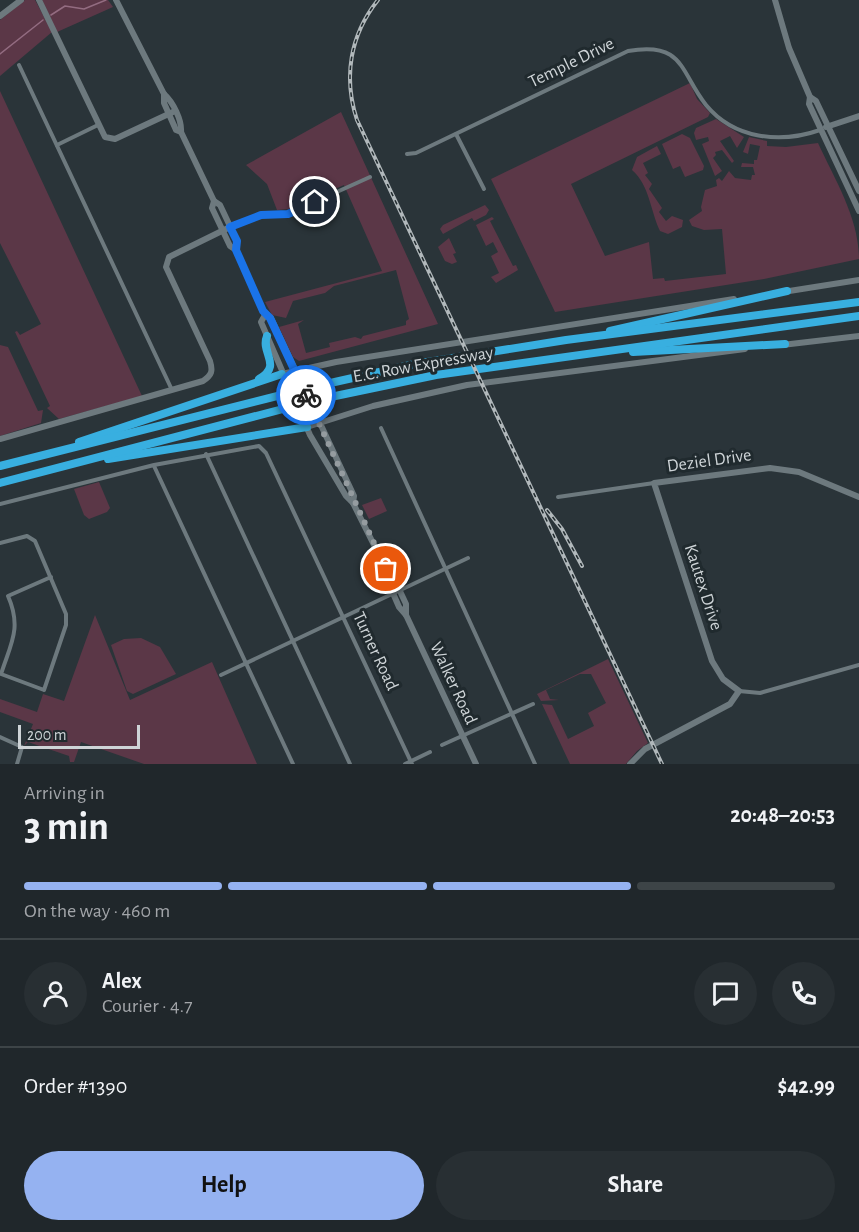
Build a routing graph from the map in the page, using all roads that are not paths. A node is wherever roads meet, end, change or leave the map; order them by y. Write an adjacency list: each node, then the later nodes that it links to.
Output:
1 (21, 0): 5 (main road)
2 (39, 0): 10 (main road)
3 (116, 0): 8 (main road, Walker Road)
4 (775, 0): 7 (main road)
5 (0, 16)
6 (19, 65): 14 (street)
7 (810, 97): 11 (main road); 12 (main road)
8 (172, 113): 10 (main road); 19 (main road, Walker Road)
9 (859, 116): 11 (main road, Temple Drive)
10 (98, 125): 14 (street)
11 (828, 126): 12 (main road, Temple Drive); 18 (main road)
12 (820, 130): 13 (street, Temple Drive); 20 (main road)
13 (456, 134): 15 (street, Temple Drive); 17 (street)
14 (57, 145): 37 (street)
15 (407, 154)
16 (370, 177): 21 (street)
17 (484, 189)
18 (859, 191)
19 (214, 201): 21 (main road, Walker Road); 22 (main road, Walker Road)
20 (859, 211)
21 (230, 227): 22 (main road); 23 (main road, Walker Road)
22 (223, 231): 23 (main road, Walker Road); 37 (main road)
23 (236, 250): 27 (main road, Walker Road)
24 (857, 279): 25 (main road)
25 (787, 291): 31 (highway); 34 (main road)
26 (859, 302): 31 (highway, E.C. Row Expressway)
27 (265, 315): 29 (main road, Walker Road); 34 (main road, Walker Road)
28 (859, 316): 33 (highway, E.C. Row Expressway)
29 (267, 336): 35 (main road, Walker Road); 36 (highway)
30 (859, 336): 32 (main road)
31 (566, 340): 43 (highway, E.C. Row Expressway)
32 (785, 344): 33 (highway); 38 (main road)
33 (586, 354): 46 (highway, E.C. Row Expressway)
34 (293, 370): 35 (main road); 38 (main road, Walker Road)
35 (282, 374): 36 (highway); 39 (main road, Walker Road)
36 (238, 389): 43 (highway)
37 (172, 390): 41 (main road)
38 (320, 423): 39 (main road); 51 (main road, Walker Road)
39 (307, 427): 46 (highway); 51 (main road, Walker Road)
40 (381, 428): 55 (street)
41 (0, 440)
42 (206, 454): 44 (street); 58 (street, Turner Road); 59 (street)
43 (35, 457): 45 (highway, E.C. Row Expressway)
44 (154, 465): 52 (street); 60 (street)
45 (0, 466)
46 (60, 467): 47 (highway, E.C. Row Expressway)
47 (0, 483)
48 (654, 483): 49 (street, Deziel Drive); 50 (main road, Deziel Drive); 63 (main road, Kautex Drive)
49 (558, 496)
50 (859, 497)
51 (353, 503): 57 (main road, Walker Road)
52 (0, 504)
53 (0, 543): 56 (street)
54 (468, 558): 55 (street)
55 (444, 569): 57 (street); 65 (street)
56 (51, 577): 56 (street)
57 (396, 591): 58 (street); 66 (main road, Walker Road)
58 (343, 616): 59 (street); 70 (street, Turner Road)
59 (292, 640): 60 (street); 73 (street)
60 (245, 662): 62 (street); 72 (street)
61 (859, 665): 63 (street)
62 (221, 675)
63 (739, 691): 77 (main road)
64 (533, 704): 65 (street)
65 (511, 714): 66 (street); 76 (street)
66 (463, 736): 68 (street); 75 (main road, Walker Road)
67 (0, 737): 71 (street)
68 (442, 745)
69 (430, 752): 70 (street)
70 (411, 763): 74 (street)
71 (17, 764)
72 (293, 764)
73 (350, 764)
74 (405, 764)
75 (476, 764)
76 (535, 764)
77 (630, 764)

